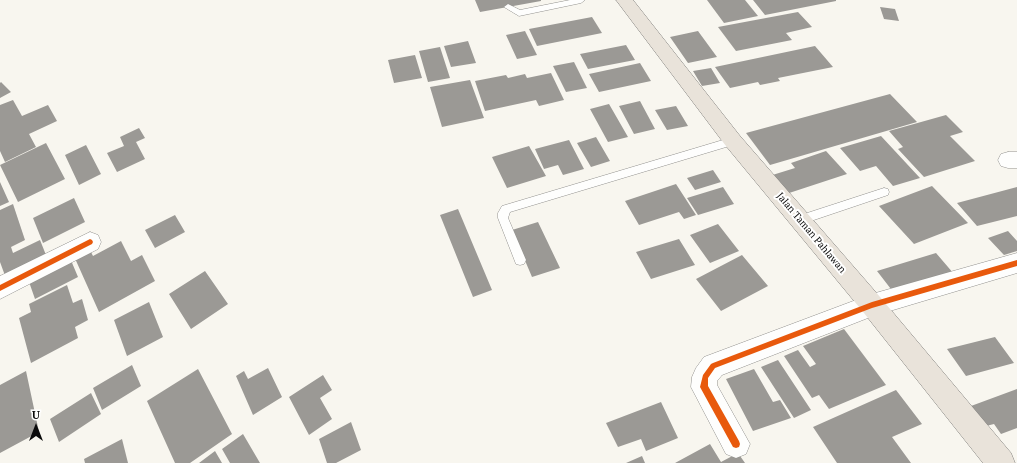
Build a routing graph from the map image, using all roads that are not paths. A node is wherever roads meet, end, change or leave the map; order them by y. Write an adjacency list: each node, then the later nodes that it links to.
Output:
1 (581, 0): 3 (lane)
2 (624, 0): 4 (main road, Jalan Taman Pahlawan)
3 (508, 7)
4 (733, 141): 6 (main road, Jalan Taman Pahlawan); 8 (lane)
5 (884, 192): 6 (lane)
6 (799, 220): 11 (main road, Jalan Taman Pahlawan)
7 (90, 242): 10 (street)
8 (520, 260)
9 (1017, 263): 11 (street)
10 (0, 288)
11 (872, 305): 12 (street); 13 (main road, Jalan Taman Pahlawan)
12 (736, 444)
13 (1001, 463)

